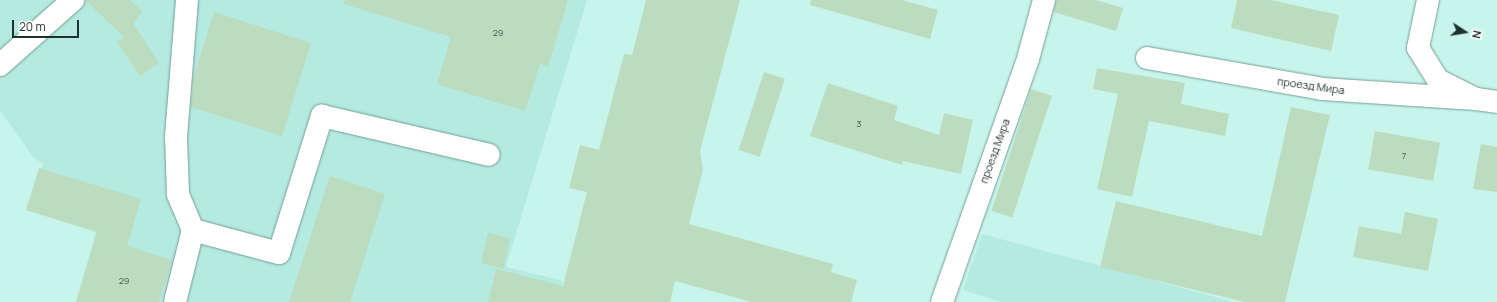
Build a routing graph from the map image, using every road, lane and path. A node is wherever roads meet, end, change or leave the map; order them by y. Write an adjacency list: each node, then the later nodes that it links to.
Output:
1 (73, 0): 6 (street)
2 (187, 0): 9 (street)
3 (1044, 0): 11 (street, проезд Мира)
4 (1428, 0): 7 (street, проезд Мира)
5 (1147, 58): 7 (street, проезд Мира)
6 (0, 65)
7 (1487, 100)
8 (489, 155): 9 (street)
9 (193, 230): 10 (street)
10 (175, 302)
11 (942, 302)

